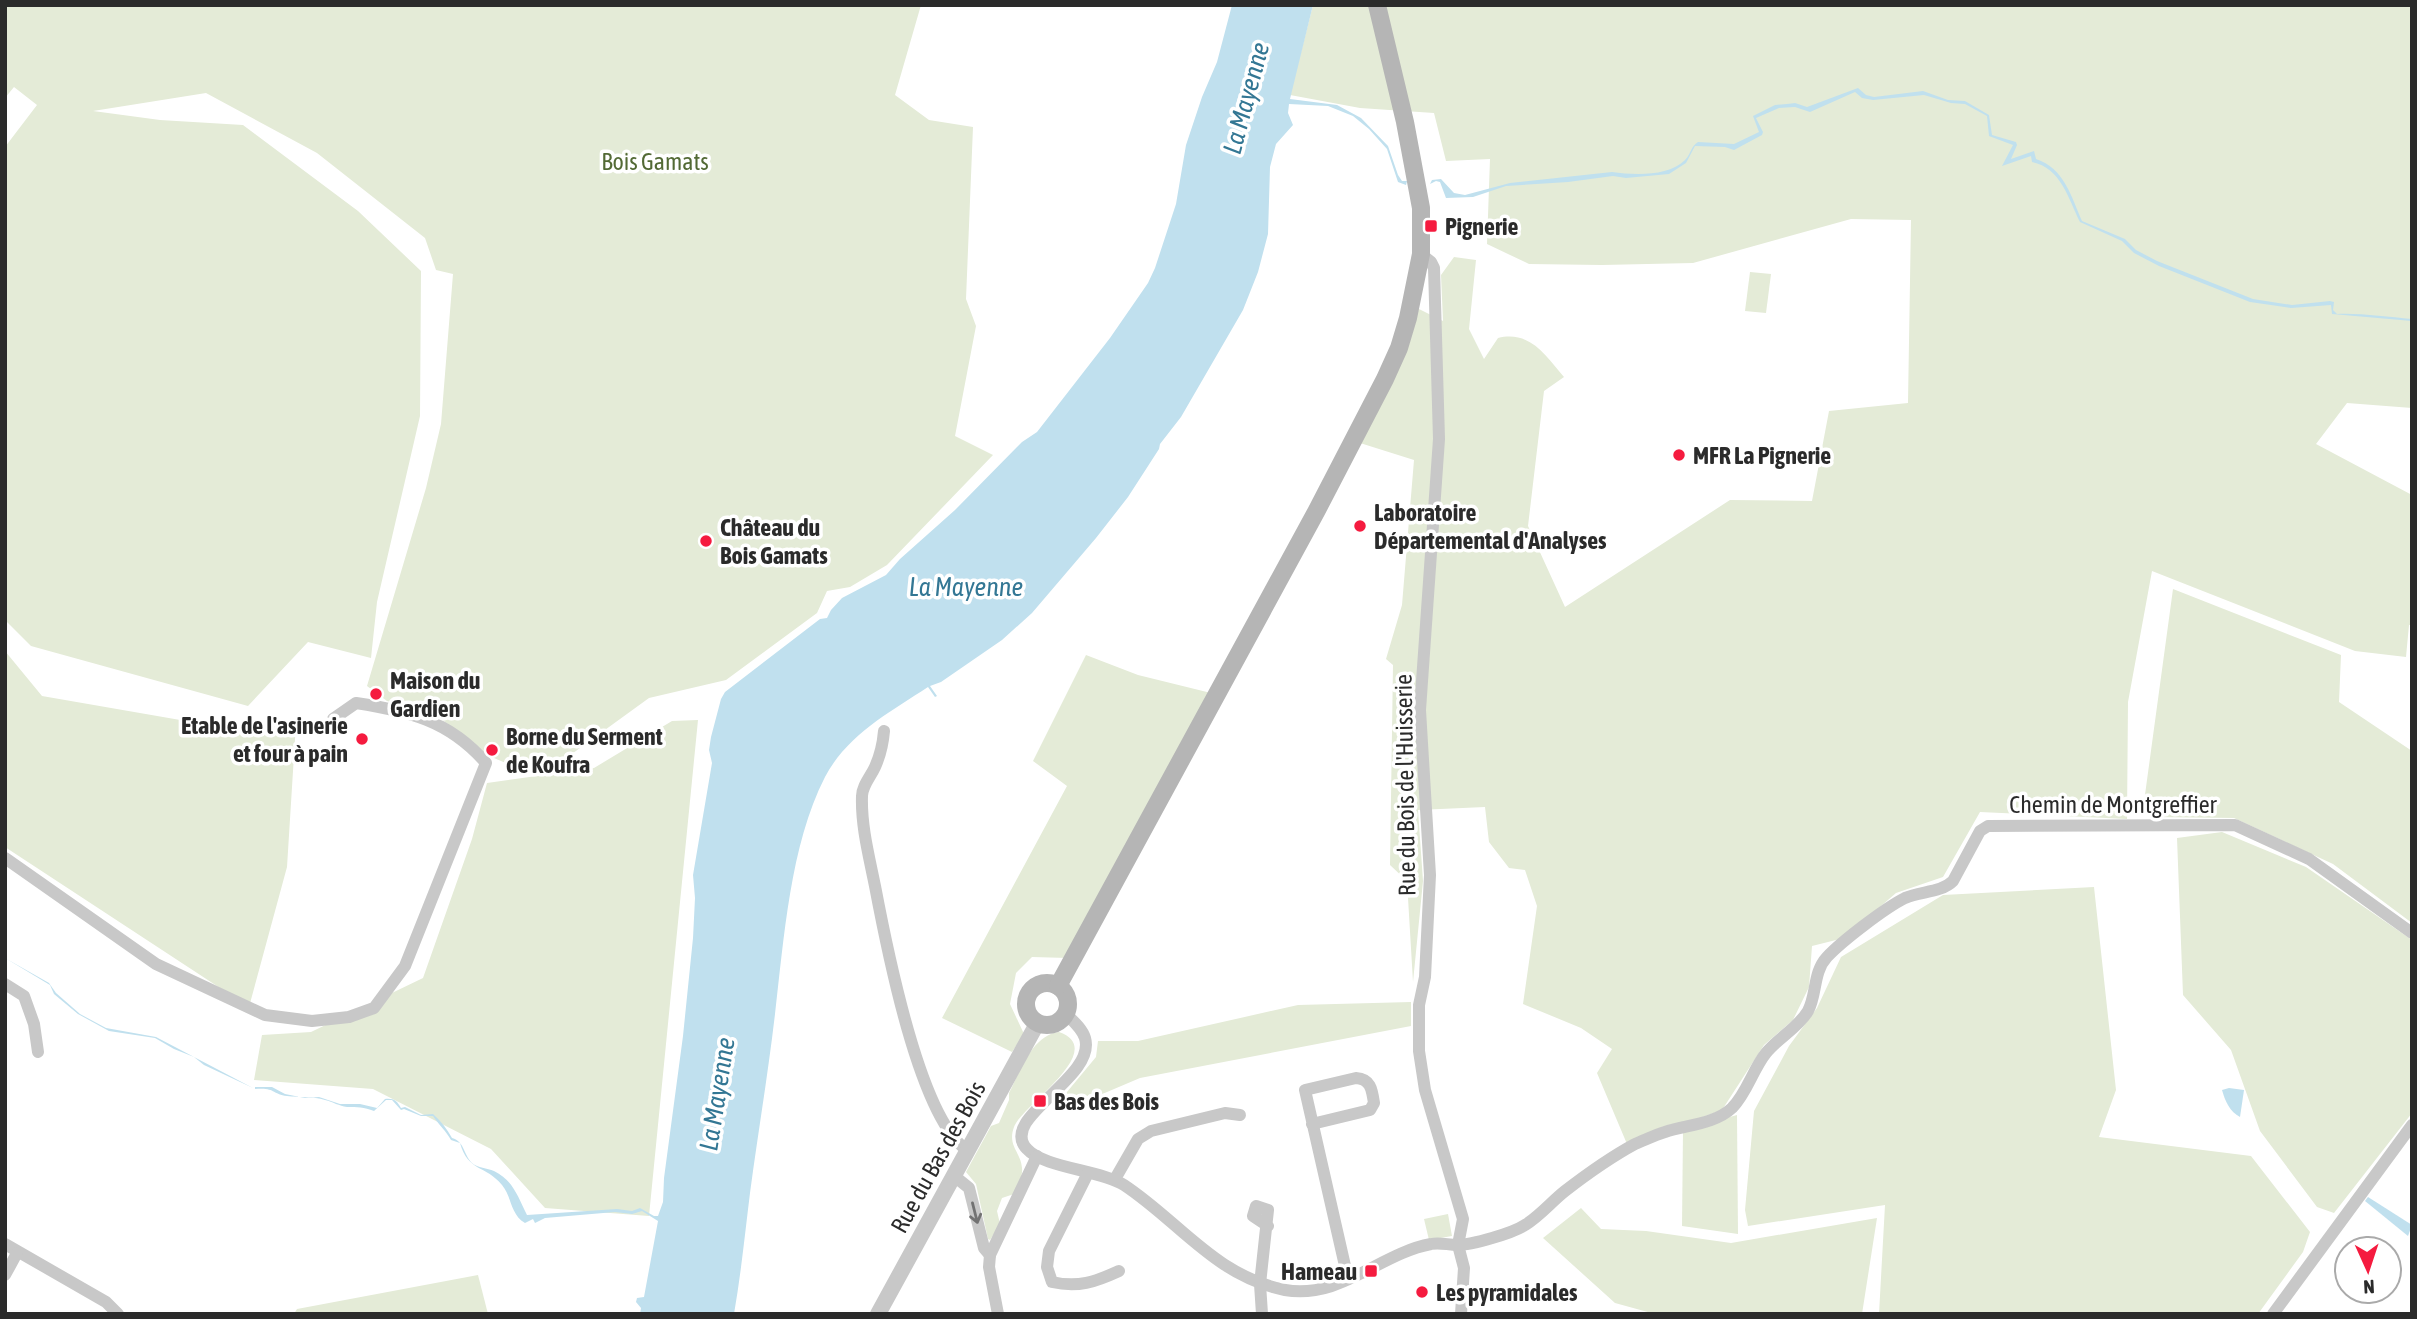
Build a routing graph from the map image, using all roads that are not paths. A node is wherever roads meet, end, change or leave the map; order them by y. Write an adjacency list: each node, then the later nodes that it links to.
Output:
1 (1377, 5): 2 (main road)
2 (1421, 254): 8 (main road); 22 (street, Rue du Bois de l'Huisserie)
3 (333, 719): 5 (street)
4 (884, 731): 15 (street)
5 (5, 858)
6 (2412, 933): 22 (street, Chemin de Montgreffier)
7 (5, 985): 11 (street)
8 (1058, 986): 9 (main road); 10 (main road)
9 (1065, 1013): 10 (main road); 16 (street)
10 (1038, 1023): 15 (street, Rue du Bas des Bois)
11 (38, 1052)
12 (1240, 1115): 19 (street)
13 (1312, 1124): 13 (street); 27 (street)
14 (2412, 1125): 34 (street)
15 (967, 1150): 18 (street, Rue du Bas des Bois)
16 (1037, 1156): 17 (street); 24 (street)
17 (1088, 1173): 19 (street); 25 (street)
18 (953, 1175): 24 (street, one-way to 24); 30 (street, Rue du Bas des Bois)
19 (1115, 1179): 28 (street)
20 (1268, 1226): 28 (street)
21 (5, 1244): 23 (street)
22 (1458, 1245): 27 (street); 33 (street, Rue du Bois de l'Huisserie)
23 (18, 1253): 26 (street); 29 (street)
24 (990, 1255): 31 (street)
25 (1119, 1272)
26 (5, 1275)
27 (1348, 1279): 28 (street)
28 (1260, 1284): 32 (street)
29 (118, 1314)
30 (878, 1314)
31 (998, 1314)
32 (1262, 1314)
33 (1461, 1314)
34 (2273, 1314)

